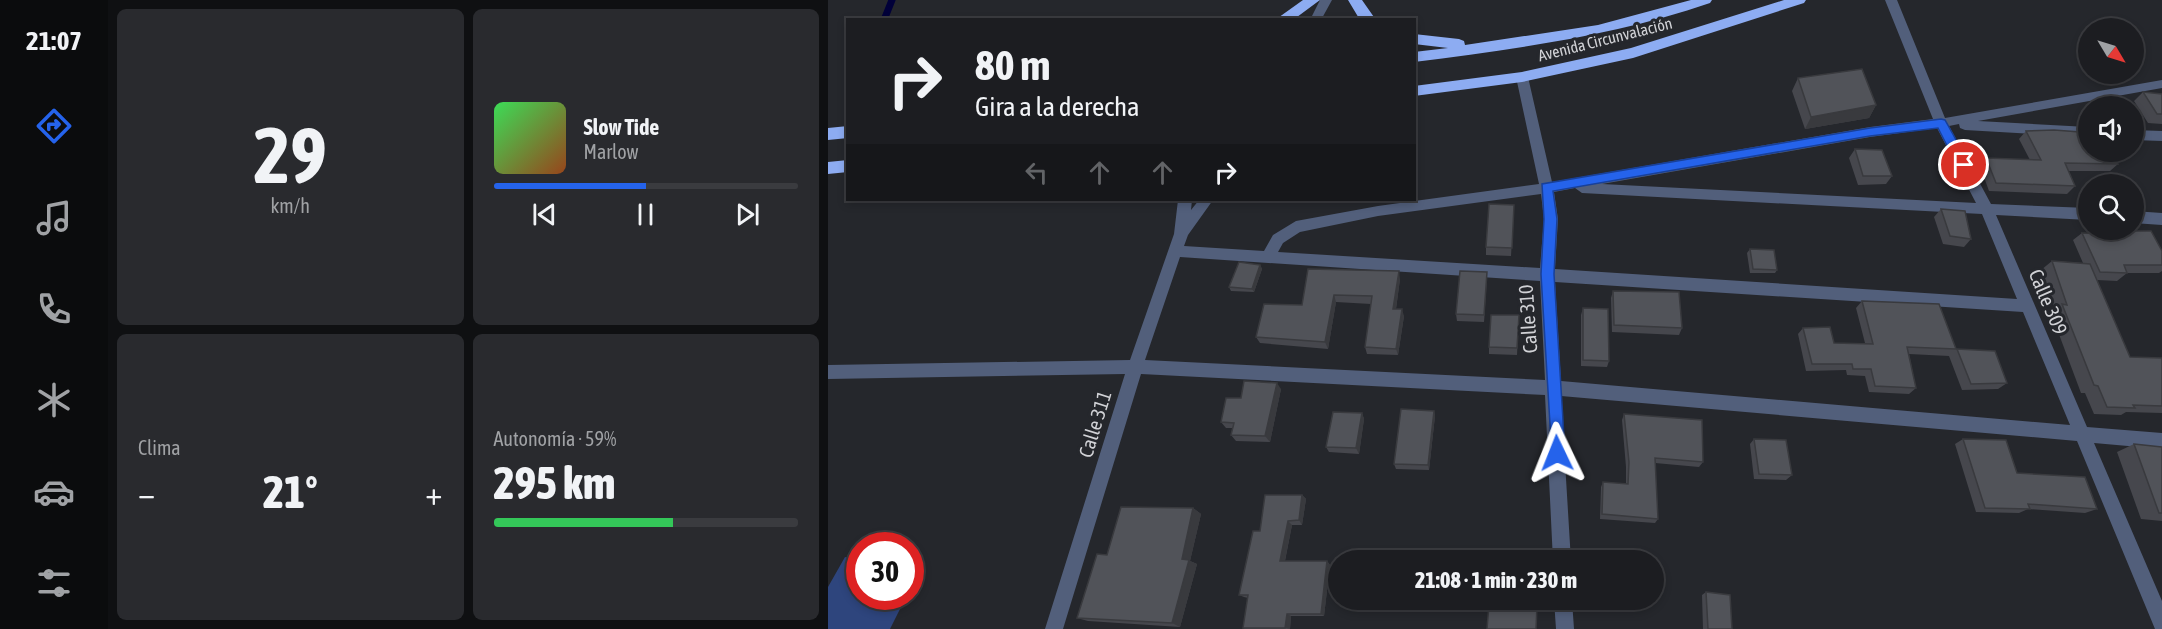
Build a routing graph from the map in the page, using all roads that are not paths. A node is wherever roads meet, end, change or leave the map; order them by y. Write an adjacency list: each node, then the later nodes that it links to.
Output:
1 (1313, 0): 7 (highway)
2 (1326, 0): 8 (street)
3 (1355, 0): 9 (highway)
4 (1705, 0): 11 (highway, Avenida Circunvalación)
5 (1799, 0): 13 (highway, Avenida Circunvalación)
6 (1891, 0): 16 (street, Calle 309)
7 (1285, 18)
8 (1316, 18)
9 (1367, 18)
10 (1416, 39): 11 (highway)
11 (1487, 47): 12 (highway, Avenida Circunvalación)
12 (1416, 57)
13 (1522, 77): 15 (highway, Avenida Circunvalación); 24 (street, Calle 310)
14 (2162, 84): 16 (street)
15 (1416, 91)
16 (1941, 123): 17 (street); 24 (street); 27 (street, Calle 309)
17 (2078, 131)
18 (846, 132): 19 (highway)
19 (828, 134)
20 (2144, 135): 21 (street)
21 (2162, 136)
22 (846, 166): 23 (highway)
23 (828, 168)
24 (1546, 188): 27 (street); 33 (street); 34 (street, Calle 310)
25 (1185, 201): 31 (street, Calle 311)
26 (1205, 201): 31 (street, Calle 311)
27 (1986, 207): 28 (street); 35 (street, Calle 309)
28 (2078, 213)
29 (2144, 218): 30 (street)
30 (2162, 219)
31 (1182, 234): 32 (street, Calle 311)
32 (1175, 251): 33 (street); 36 (street, Calle 311)
33 (1268, 256): 34 (street)
34 (1547, 274): 35 (street); 38 (street, Calle 310)
35 (2027, 306): 39 (street, Calle 309)
36 (1135, 367): 37 (street); 38 (street); 44 (street, Calle 311)
37 (828, 372)
38 (1554, 388): 39 (street); 41 (street, Calle 310)
39 (2081, 435): 40 (street); 43 (street, Calle 309)
40 (2162, 441)
41 (1561, 550)
42 (1564, 610): 45 (street)
43 (2162, 623)
44 (1054, 629)
45 (1565, 629)

